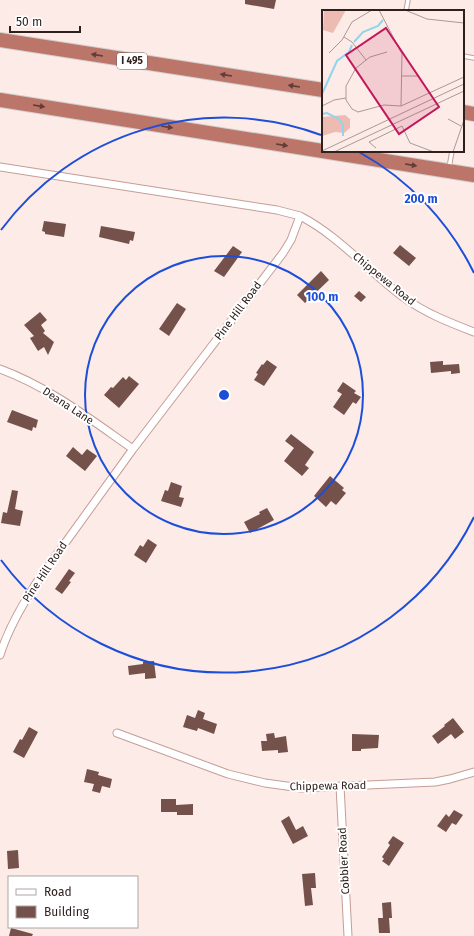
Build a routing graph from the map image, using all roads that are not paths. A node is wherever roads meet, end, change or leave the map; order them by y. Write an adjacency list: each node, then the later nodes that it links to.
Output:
1 (408, 0): 2 (lane)
2 (406, 10)
3 (0, 40): 6 (highway, I 495, one-way to 3)
4 (464, 56): 5 (lane)
5 (474, 58)
6 (322, 90)
7 (0, 100): 10 (highway, one-way to 10)
8 (464, 112): 9 (highway)
9 (474, 114)
10 (322, 151)
11 (328, 152): 14 (highway, one-way to 14)
12 (452, 152): 14 (lane)
13 (0, 167): 16 (street)
14 (448, 171): 15 (highway)
15 (474, 175)
16 (300, 216): 17 (street, Chippewa Road); 19 (street, Pine Hill Road)
17 (474, 332)
18 (0, 369): 19 (street, Deana Lane)
19 (133, 449): 20 (street, Pine Hill Road)
20 (0, 654)
21 (117, 732): 23 (street, Chippewa Road)
22 (474, 772): 23 (street, Chippewa Road)
23 (340, 786): 24 (street, Cobbler Road)
24 (348, 936)

